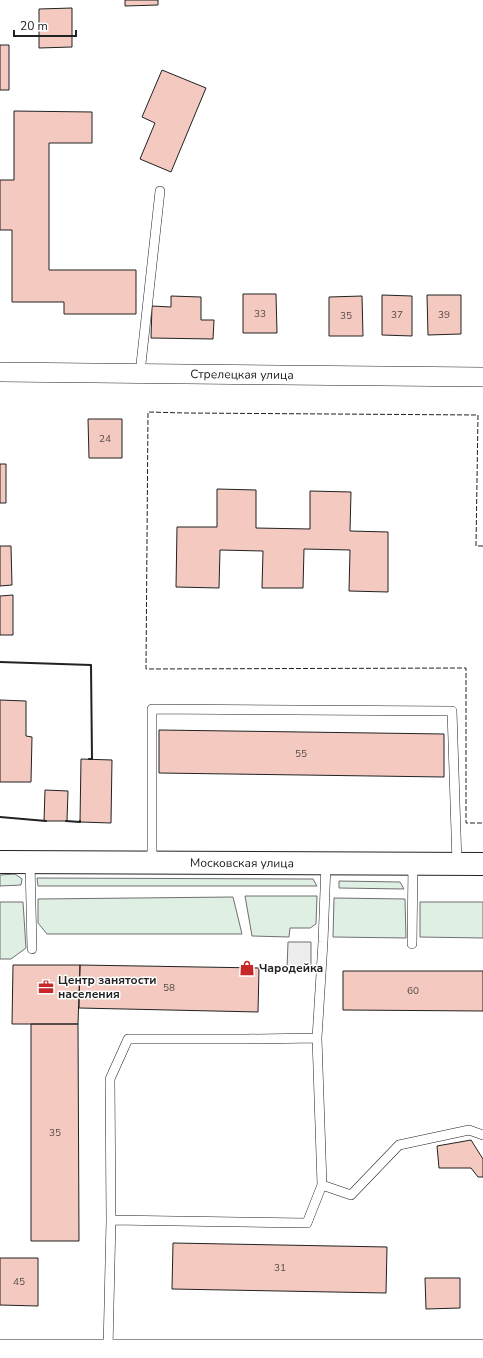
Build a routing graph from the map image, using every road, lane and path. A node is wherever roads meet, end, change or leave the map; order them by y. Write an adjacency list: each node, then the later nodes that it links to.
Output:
1 (160, 192): 3 (lane)
2 (0, 372): 3 (street, Стрелецкая улица)
3 (140, 373): 4 (street, Стрелецкая улица)
4 (483, 377)
5 (0, 862): 6 (street, Московская улица)
6 (30, 862): 7 (street, Московская улица); 13 (lane)
7 (152, 862): 8 (street, Московская улица); 10 (lane)
8 (326, 862): 9 (street, Московская улица); 14 (lane)
9 (413, 863): 10 (street, Московская улица); 12 (lane)
10 (457, 863): 11 (street, Московская улица)
11 (483, 864)
12 (412, 944)
13 (32, 949)
14 (317, 1038): 16 (lane); 17 (lane)
15 (483, 1135): 16 (lane)
16 (322, 1185): 17 (lane)
17 (111, 1220): 19 (lane)
18 (0, 1349): 19 (street)
19 (108, 1349): 21 (street)
20 (483, 1350): 21 (street)
21 (179, 1354)

